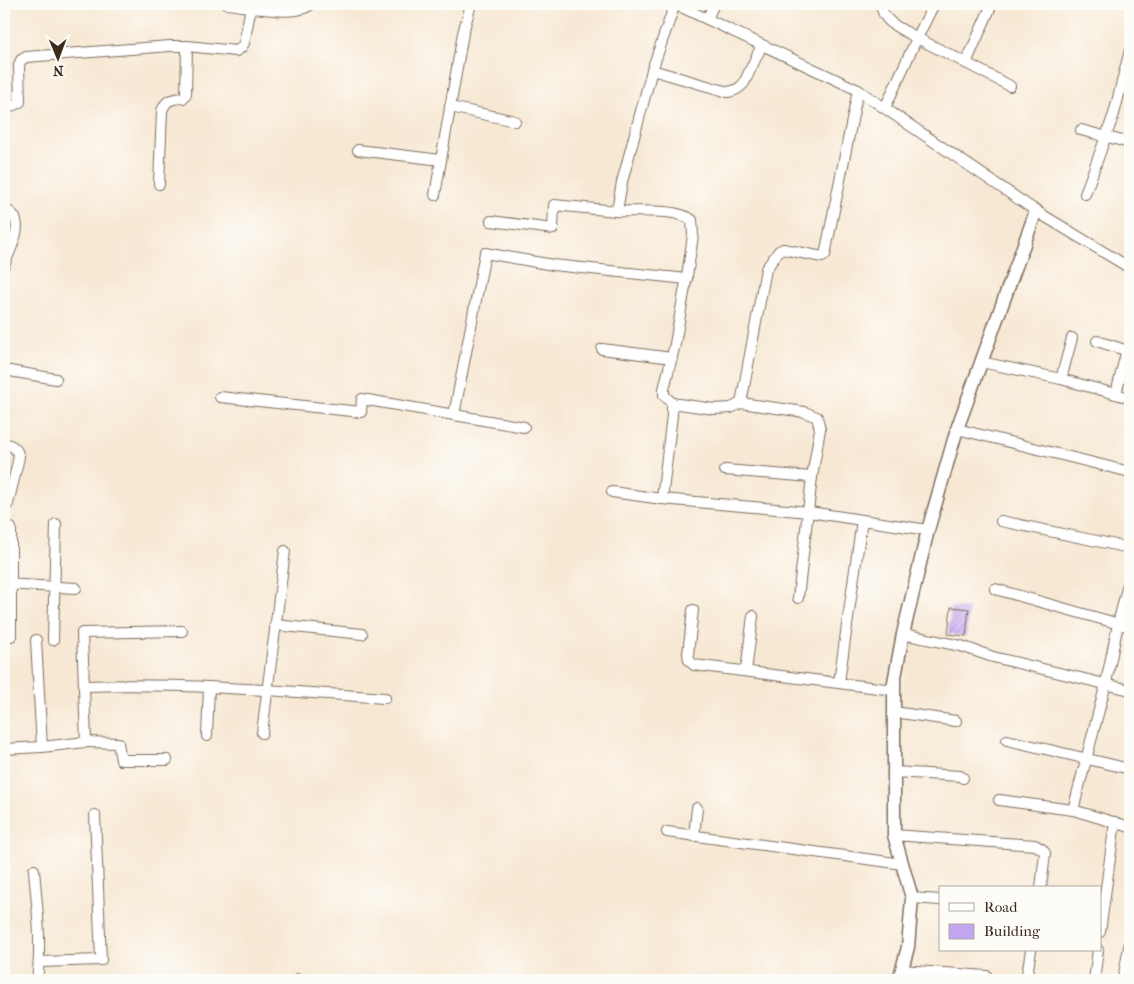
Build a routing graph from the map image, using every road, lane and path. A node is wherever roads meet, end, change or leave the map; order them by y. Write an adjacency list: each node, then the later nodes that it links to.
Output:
1 (228, 4): 9 (street)
2 (311, 4): 9 (street)
3 (471, 4): 20 (street)
4 (675, 4): 10 (street); 16 (street)
5 (714, 4): 10 (street)
6 (882, 4): 11 (street)
7 (934, 4): 11 (street)
8 (992, 4): 15 (street)
9 (251, 7): 13 (street)
10 (707, 19): 12 (street)
11 (917, 38): 15 (street); 21 (street)
12 (762, 45): 16 (street); 18 (street)
13 (187, 46): 19 (street); 28 (street)
14 (1130, 50): 24 (street)
15 (966, 63): 17 (street)
16 (652, 70): 32 (street)
17 (1010, 86)
18 (858, 90): 21 (street); 50 (street)
19 (4, 103)
20 (450, 107): 22 (street); 27 (street)
21 (885, 108): 33 (street)
22 (515, 121)
23 (1081, 130): 24 (street)
24 (1106, 136): 25 (street); 29 (street)
25 (1130, 142)
26 (358, 150): 27 (street)
27 (441, 160): 30 (street)
28 (159, 184)
29 (1084, 194)
30 (435, 195)
31 (4, 209): 35 (street)
32 (617, 211): 34 (street); 37 (street)
33 (1036, 211): 36 (street); 42 (street)
34 (490, 222)
35 (4, 265)
36 (1130, 268)
37 (687, 279): 41 (street); 51 (street)
38 (1072, 338): 45 (street)
39 (1097, 341): 46 (street)
40 (602, 349): 41 (street)
41 (672, 358): 49 (street)
42 (981, 362): 45 (street); 53 (street)
43 (4, 370): 44 (street)
44 (56, 379)
45 (1061, 379): 46 (street)
46 (1116, 394): 48 (street)
47 (220, 397): 51 (street)
48 (1130, 398)
49 (672, 403): 50 (street); 59 (street)
50 (741, 403): 57 (street)
51 (454, 415): 52 (street)
52 (524, 427)
53 (957, 429): 56 (street); 66 (street)
54 (4, 443): 60 (street)
55 (725, 470): 57 (street)
56 (1130, 472)
57 (812, 477): 61 (street)
58 (612, 492): 59 (street)
59 (662, 499): 61 (street)
60 (8, 504)
61 (809, 512): 62 (street); 74 (street)
62 (862, 520): 66 (street); 87 (street)
63 (1001, 521): 67 (street)
64 (56, 524): 71 (street)
65 (11, 528): 70 (street)
66 (928, 530): 82 (street)
67 (1130, 548)
68 (285, 551): 78 (street)
69 (1130, 576): 77 (street)
70 (7, 584): 71 (street); 83 (street)
71 (55, 586): 72 (street); 85 (street)
72 (76, 588)
73 (995, 589): 77 (street)
74 (798, 598)
75 (693, 610): 86 (street)
76 (753, 616): 86 (street)
77 (1118, 624): 79 (street); 88 (street)
78 (274, 625): 81 (street); 91 (street)
79 (1130, 627)
80 (182, 631): 89 (street)
81 (362, 634)
82 (903, 634): 88 (street); 92 (street)
83 (11, 636)
84 (36, 640): 101 (street)
85 (53, 640)
86 (746, 671): 87 (street)
87 (839, 682): 92 (street)
88 (1106, 683): 93 (street); 103 (street)
89 (84, 686): 90 (street); 100 (street)
90 (209, 687): 91 (street); 98 (street)
91 (266, 689): 94 (street); 97 (street)
92 (894, 690): 95 (street)
93 (1130, 690)
94 (385, 698)
95 (894, 712): 96 (street); 106 (street)
96 (956, 721)
97 (262, 733)
98 (207, 736)
99 (1007, 740): 103 (street)
100 (86, 742): 101 (street); 104 (street)
101 (42, 747): 102 (street)
102 (4, 749)
103 (1087, 759): 105 (street); 110 (street)
104 (167, 760)
105 (1130, 769)
106 (894, 772): 107 (street); 115 (street)
107 (963, 778)
108 (998, 800): 110 (street)
109 (696, 808): 116 (street)
110 (1073, 810): 112 (street)
111 (94, 815): 126 (street)
112 (1114, 822): 113 (street); 122 (street)
113 (1130, 827)
114 (667, 832): 116 (street)
115 (894, 835): 117 (street); 119 (street)
116 (694, 836): 117 (street)
117 (903, 864): 120 (street)
118 (34, 870): 126 (street)
119 (1040, 886)
120 (912, 898): 121 (street); 127 (street)
121 (939, 900)
122 (1102, 916)
123 (1130, 941): 132 (street)
124 (1031, 952): 130 (street)
125 (1098, 952): 131 (street)
126 (39, 962): 129 (street)
127 (900, 975): 128 (street)
128 (987, 976)
129 (36, 980)
130 (1026, 980)
131 (1094, 980)
132 (1123, 980)

